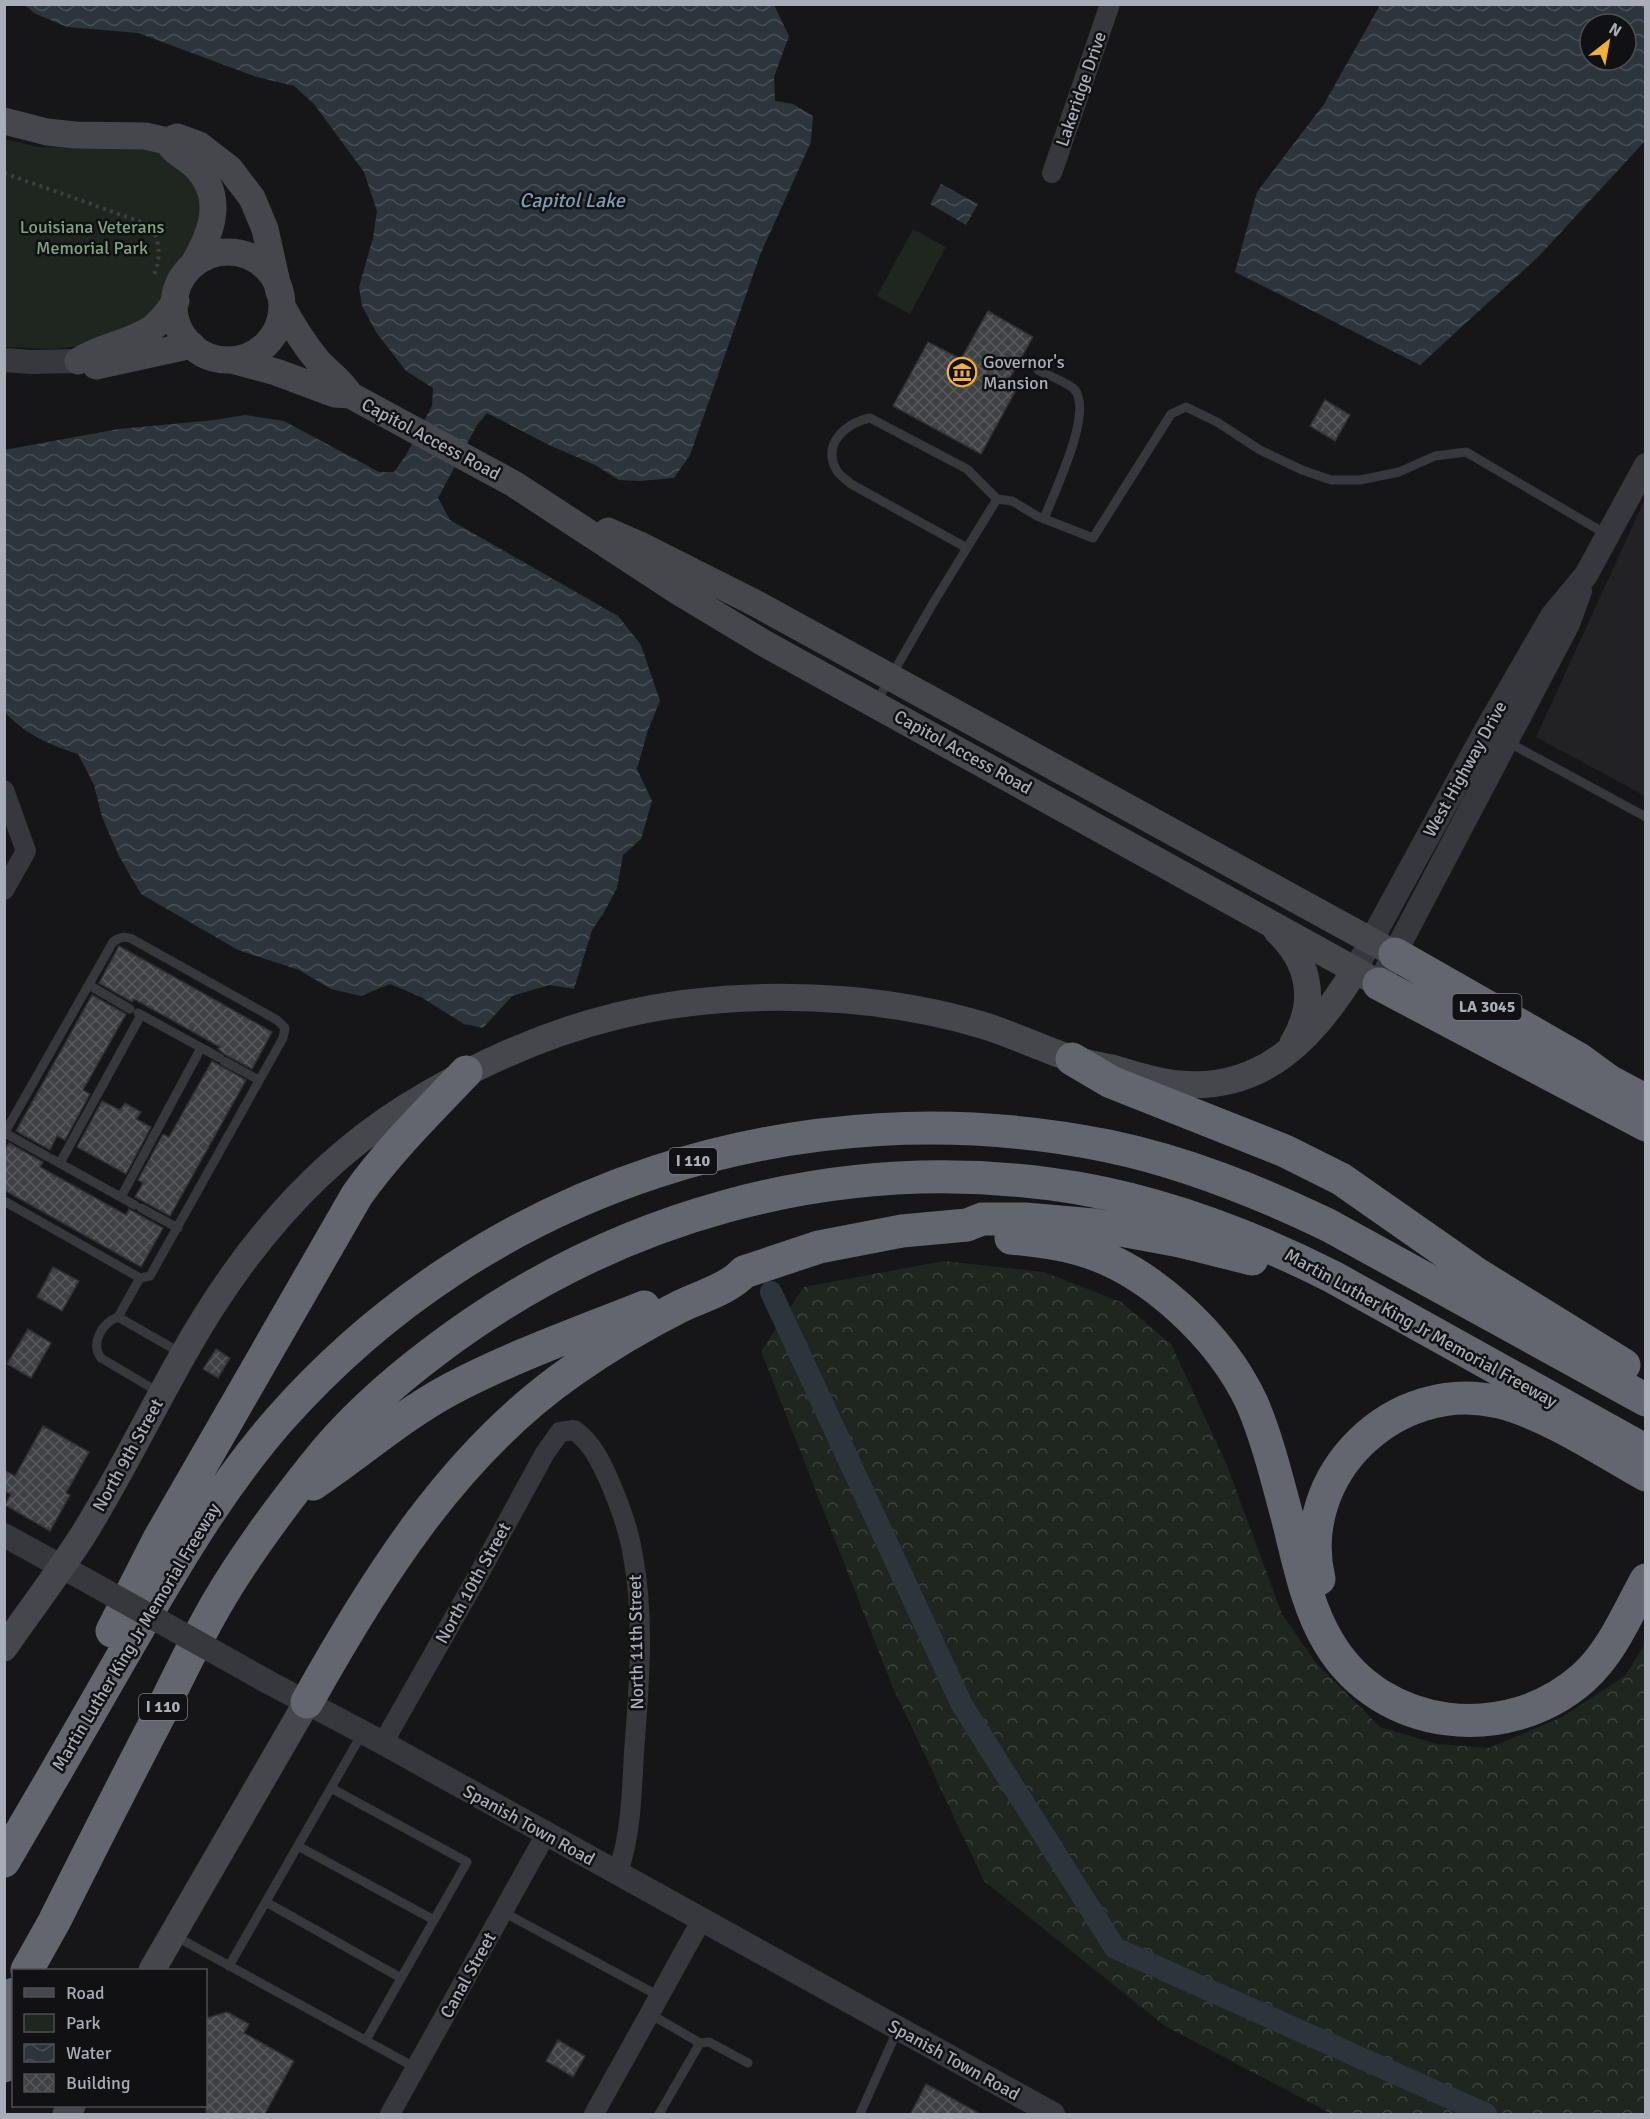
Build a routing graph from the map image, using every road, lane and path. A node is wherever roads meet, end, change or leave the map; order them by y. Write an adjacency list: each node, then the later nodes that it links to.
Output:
1 (1110, 4): 4 (street, Lakeridge Drive)
2 (4, 121): 3 (main road)
3 (167, 141): 6 (main road); 8 (main road)
4 (1052, 172)
5 (4, 173): 7 (path)
6 (194, 263): 8 (main road); 9 (main road)
7 (154, 276)
8 (281, 299): 12 (main road); 15 (main road)
9 (176, 301): 10 (main road); 13 (main road)
10 (192, 345): 12 (main road); 13 (main road)
11 (4, 360): 13 (street)
12 (235, 360): 15 (main road, Capitol Access Road)
13 (78, 361)
14 (1038, 370): 19 (lane)
15 (350, 395): 18 (main road, Capitol Access Road / LA 3045)
16 (1646, 465): 20 (street, West Highway Drive)
17 (997, 499): 19 (lane); 21 (lane); 21 (lane)
18 (554, 508): 22 (main road, Capitol Access Road / LA 3045); 23 (main road, Capitol Access Road / LA 3045)
19 (1044, 519): 20 (lane)
20 (1608, 535): 24 (street, West Highway Drive)
21 (967, 548): 22 (lane)
22 (891, 677): 23 (lane); 29 (main road, Capitol Access Road / LA 3045)
23 (875, 704): 28 (main road, Capitol Access Road / LA 3045)
24 (1496, 736): 26 (lane); 29 (street, West Highway Drive)
25 (4, 790): 27 (street)
26 (1646, 817)
27 (4, 890)
28 (1266, 920): 30 (main road, Capitol Access Road / LA 3045); 34 (main road)
29 (1383, 948): 30 (street, West Highway Drive); 36 (highway, LA 3045)
30 (1367, 977): 34 (main road, North 9th Street); 41 (highway)
31 (89, 986): 32 (lane); 38 (lane); 42 (lane)
32 (136, 1012): 33 (lane); 43 (lane)
33 (201, 1048): 38 (lane); 44 (lane)
34 (1287, 1053): 35 (main road, North 9th Street)
35 (1072, 1059): 37 (main road, North 9th Street); 53 (highway)
36 (1579, 1059): 39 (highway); 40 (highway)
37 (465, 1072): 52 (main road, North 9th Street); 69 (highway)
38 (259, 1080): 47 (lane)
39 (1646, 1084)
40 (1646, 1101)
41 (1646, 1125)
42 (5, 1133): 43 (lane)
43 (53, 1160): 44 (lane)
44 (121, 1197): 47 (lane)
45 (4, 1201): 50 (lane)
46 (967, 1225): 48 (highway); 49 (highway); 63 (highway)
47 (178, 1228): 50 (lane)
48 (744, 1272): 59 (highway); 65 (highway)
49 (1333, 1277): 57 (highway, Martin Luther King Jr Memorial Freeway / I 110); 59 (highway, Martin Luther King Jr Memorial Freeway / I 110)
50 (140, 1278): 51 (lane)
51 (118, 1317): 52 (lane); 54 (lane)
52 (183, 1355): 54 (main road, North 9th Street)
53 (1646, 1379)
54 (162, 1394): 62 (main road, North 9th Street)
55 (1646, 1400): 71 (highway, Martin Luther King Jr Memorial Freeway / I 110)
56 (568, 1430): 66 (street, North 10th Street); 72 (street, North 11th Street)
57 (1646, 1450)
58 (1646, 1475): 61 (highway)
59 (287, 1502): 77 (highway, Martin Luther King Jr Memorial Freeway / I 110)
60 (4, 1535): 62 (street, Spanish Town Road)
61 (1646, 1552)
62 (60, 1567): 64 (main road, North 9th Street); 65 (street, Spanish Town Road, bridge)
63 (1646, 1580)
64 (4, 1648)
65 (307, 1702): 66 (street, Spanish Town Road); 78 (main road)
66 (373, 1738): 67 (lane); 68 (street, Spanish Town Road)
67 (331, 1788): 70 (lane); 75 (lane)
68 (546, 1834): 72 (street, Spanish Town Road); 74 (street, Canal Street)
69 (4, 1838)
70 (298, 1846): 73 (lane); 75 (lane)
71 (4, 1861)
72 (617, 1873): 76 (street, Spanish Town Road)
73 (266, 1902): 79 (lane); 83 (lane)
74 (503, 1912): 85 (lane); 93 (street, Canal Street)
75 (434, 1920): 83 (lane)
76 (701, 1921): 85 (street); 87 (street, Spanish Town Road)
77 (54, 1922): 80 (highway, Martin Luther King Jr Memorial Freeway / I 110); 81 (highway)
78 (173, 1935): 79 (lane); 82 (main road)
79 (230, 1966): 88 (lane)
80 (28, 1969)
81 (39, 1969)
82 (153, 1969)
83 (401, 1978): 88 (lane)
84 (12, 1997): 86 (highway)
85 (655, 2005): 89 (lane); 95 (street)
86 (4, 2010)
87 (898, 2029): 97 (lane); 98 (street, Spanish Town Road)
88 (366, 2040): 93 (lane)
89 (700, 2043): 91 (lane); 96 (lane)
90 (12, 2045): 92 (highway)
91 (748, 2063)
92 (4, 2066)
93 (416, 2068): 94 (street, Canal Street)
94 (390, 2115)
95 (594, 2115)
96 (659, 2115)
97 (860, 2115)
98 (1053, 2115)

